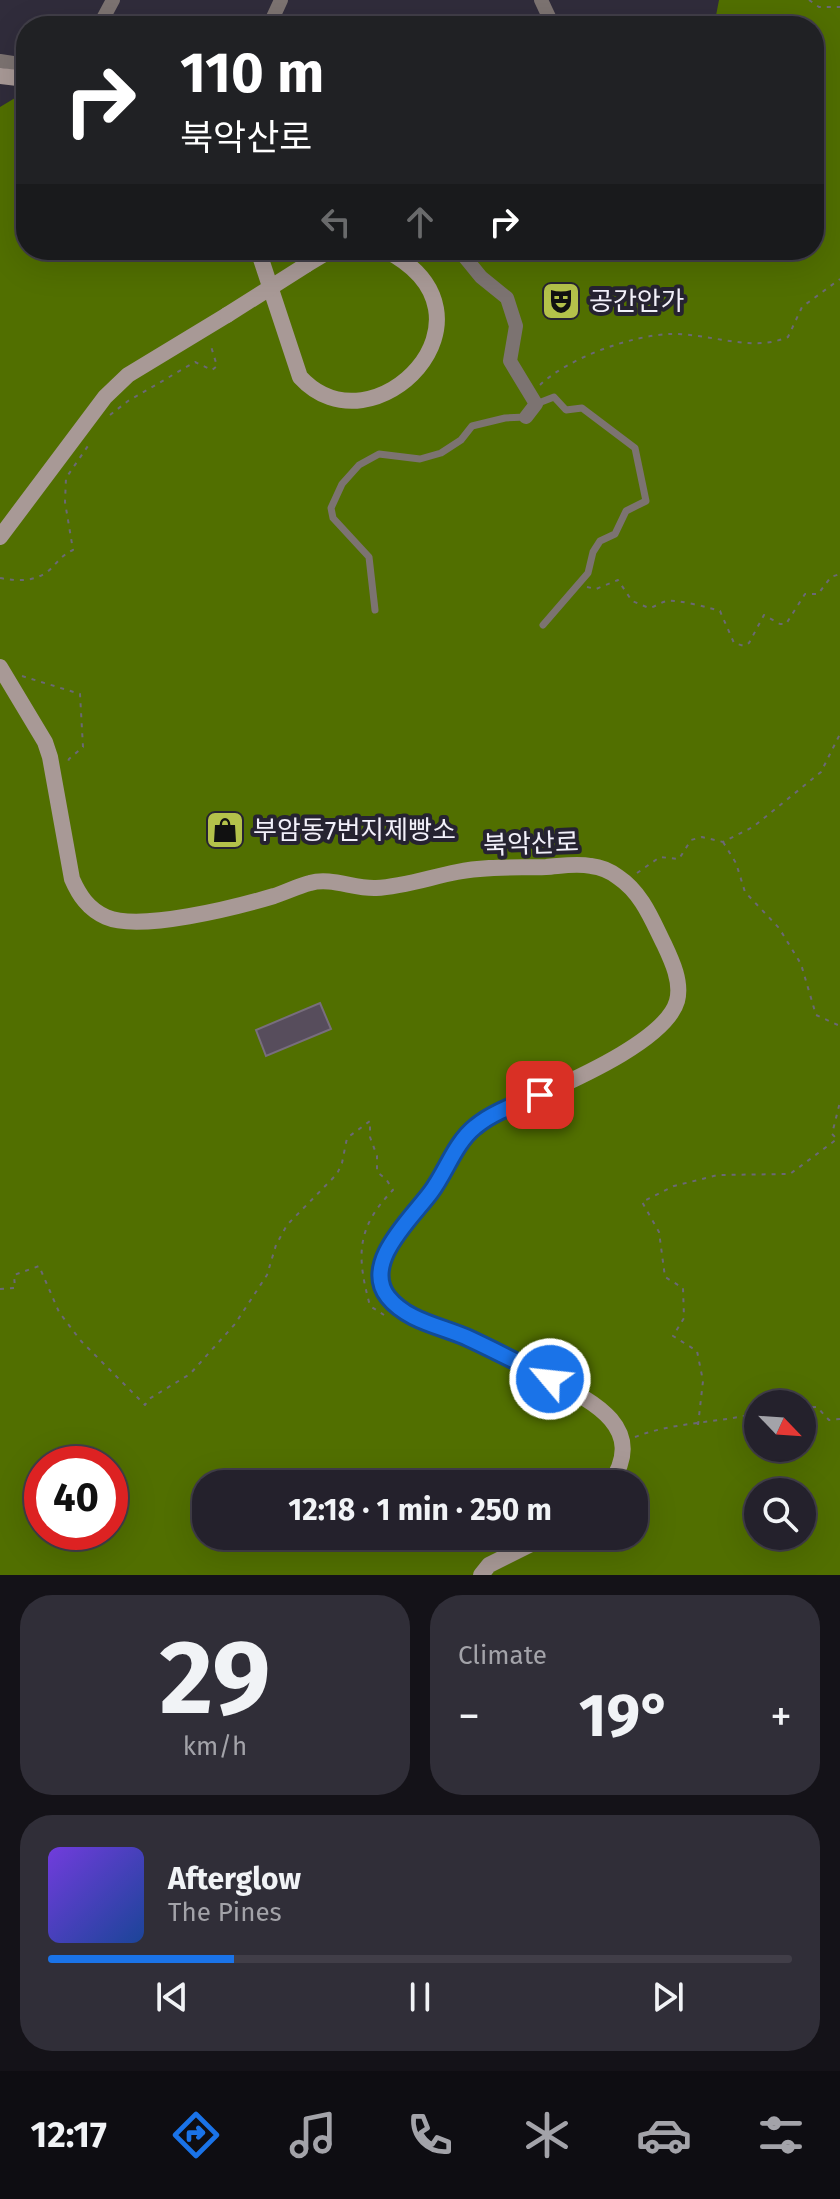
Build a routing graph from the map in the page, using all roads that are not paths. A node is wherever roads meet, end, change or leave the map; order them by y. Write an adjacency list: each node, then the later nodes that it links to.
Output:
1 (261, 260): 3 (street)
2 (314, 260): 7 (street, bridge)
3 (400, 260)
4 (467, 260): 5 (street)
5 (533, 399): 6 (street); 9 (lane)
6 (526, 417): 8 (lane)
7 (0, 537)
8 (375, 610)
9 (543, 625)
10 (1, 669): 11 (street, 북악산로)
11 (619, 1470)
12 (519, 1550): 13 (street)
13 (481, 1575)

